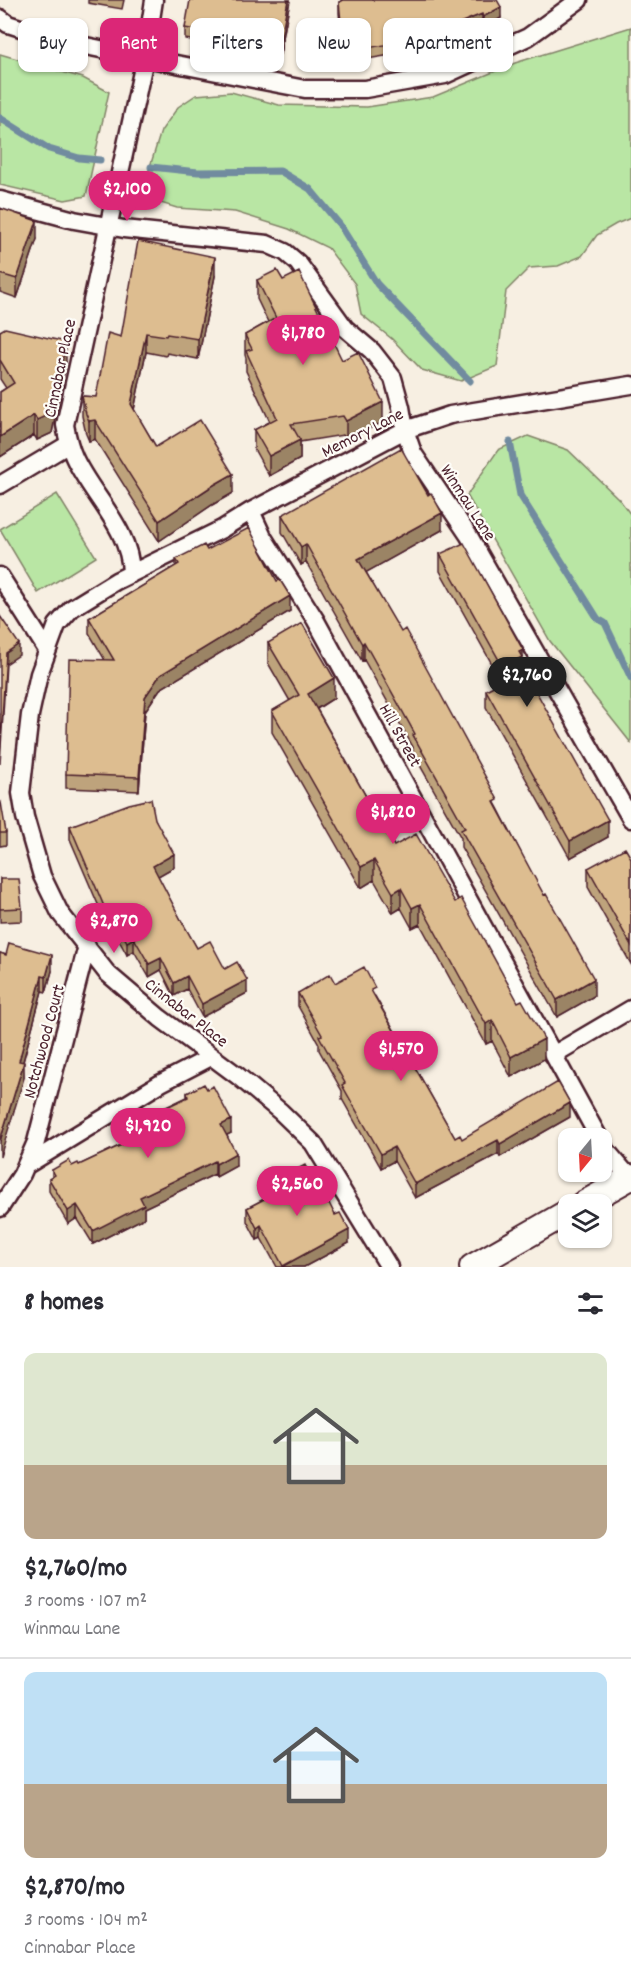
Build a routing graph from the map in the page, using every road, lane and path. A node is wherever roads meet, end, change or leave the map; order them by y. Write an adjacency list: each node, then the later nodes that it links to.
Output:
1 (154, 0): 4 (street, Cinnabar Place)
2 (579, 0): 6 (street)
3 (0, 18): 5 (street)
4 (151, 18)
5 (100, 49)
6 (178, 64)
7 (142, 72): 9 (street, Cinnabar Place)
8 (0, 200): 9 (street, Winmau Lane)
9 (109, 226): 11 (street, Winmau Lane); 12 (street, Cinnabar Place)
10 (631, 385): 11 (street, Memory Lane)
11 (405, 430): 14 (street, Memory Lane); 18 (street, Winmau Lane)
12 (69, 444): 13 (street); 15 (street, Cinnabar Place)
13 (0, 485)
14 (251, 512): 15 (street, Memory Lane); 21 (street, Hill Street)
15 (131, 574): 17 (street, Cinnabar Place)
16 (0, 576): 17 (street)
17 (47, 650): 19 (street, Cinnabar Place)
18 (631, 819)
19 (87, 946): 22 (street, Cinnabar Place); 25 (street, Notchwood Court)
20 (631, 1009): 21 (street)
21 (553, 1055): 23 (street, Hill Street)
22 (211, 1057): 25 (street); 30 (street, Cinnabar Place)
23 (593, 1128)
24 (612, 1155): 26 (street)
25 (27, 1165): 28 (street, Notchwood Court)
26 (631, 1177): 27 (main road)
27 (601, 1194)
28 (0, 1208)
29 (558, 1218): 31 (main road)
30 (389, 1267)
31 (472, 1267)

